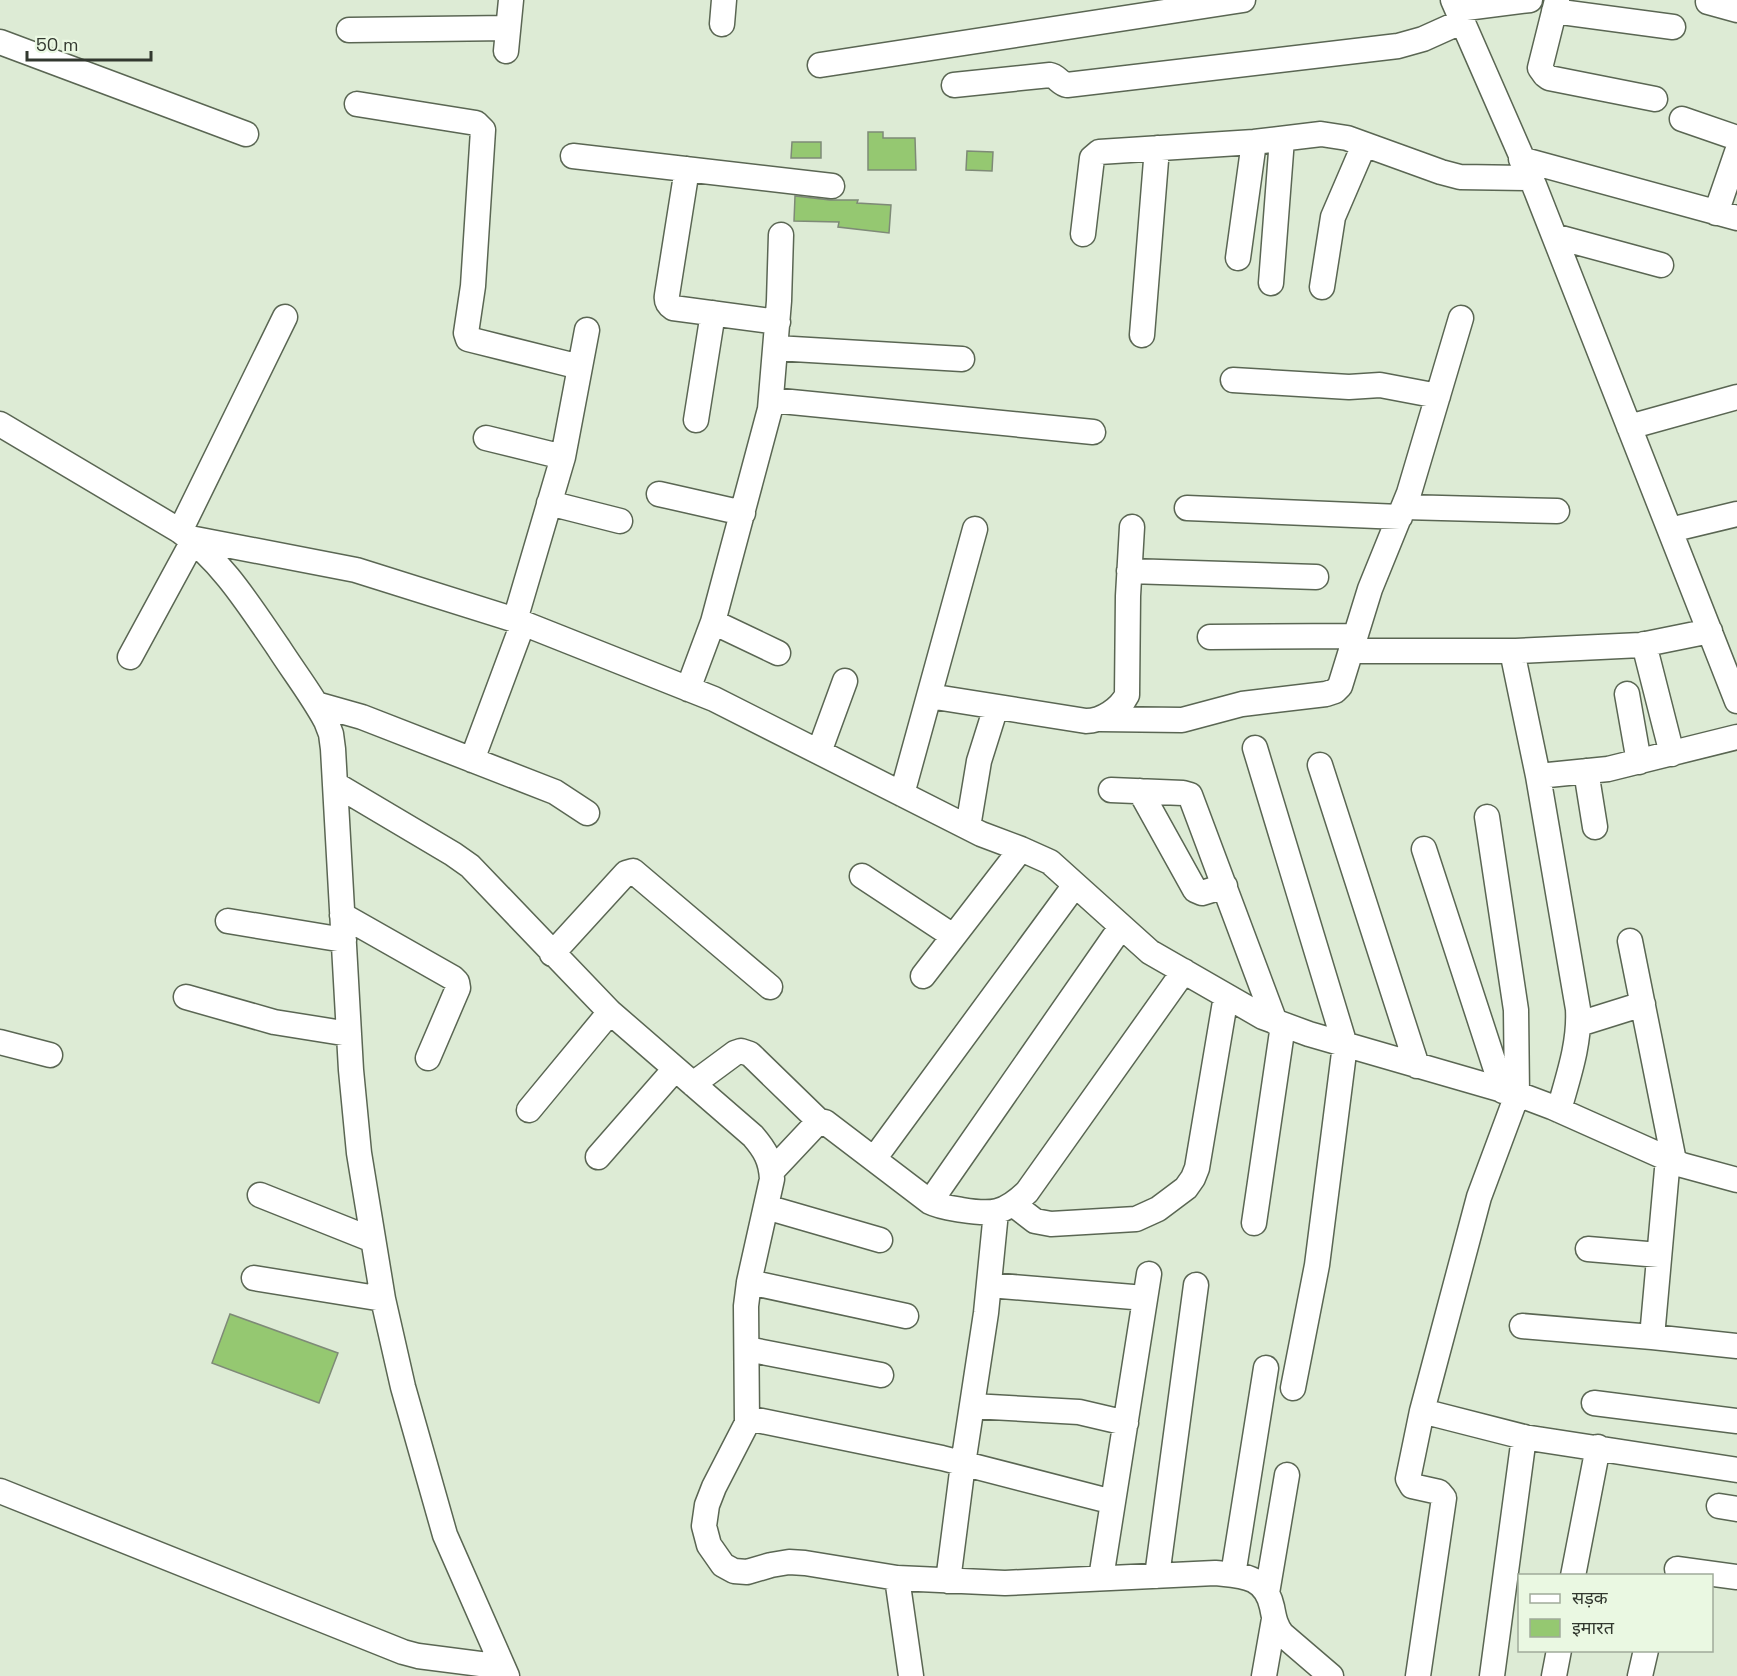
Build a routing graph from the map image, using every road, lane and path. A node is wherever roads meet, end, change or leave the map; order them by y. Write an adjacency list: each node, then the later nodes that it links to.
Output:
1 (511, 0): 9 (street)
2 (1243, 0): 11 (street)
3 (1530, 0): 6 (street)
4 (1708, 2): 7 (street)
5 (1556, 6): 8 (street); 13 (street)
6 (1458, 10): 12 (street); 25 (street)
7 (1737, 10)
8 (1673, 27)
9 (349, 30)
10 (0, 42): 16 (street)
11 (820, 65)
12 (954, 85)
13 (1655, 99)
14 (357, 104): 43 (street)
15 (1682, 119): 17 (street)
16 (246, 134)
17 (1737, 138)
18 (1282, 139): 19 (street); 20 (street); 33 (street)
19 (1254, 142): 21 (street); 31 (street)
20 (1364, 145): 25 (street); 34 (street)
21 (1157, 148): 28 (street); 40 (street)
22 (1737, 152): 27 (street)
23 (573, 156): 24 (street)
24 (687, 169): 26 (street); 35 (street)
25 (1526, 169): 27 (street); 30 (street)
26 (832, 186)
27 (1727, 216)
28 (1083, 234)
29 (781, 235): 38 (street)
30 (1554, 236): 32 (street); 50 (street)
31 (1238, 258)
32 (1661, 265)
33 (1271, 283)
34 (1322, 287)
35 (713, 313): 38 (street); 48 (street)
36 (285, 317): 65 (street)
37 (1461, 318): 45 (street)
38 (778, 322): 41 (street)
39 (587, 330): 43 (street)
40 (1142, 334)
41 (776, 348): 42 (street); 47 (street)
42 (962, 359)
43 (580, 367): 53 (street)
44 (1233, 380): 45 (street)
45 (1438, 396): 58 (street)
46 (1737, 397): 50 (street)
47 (771, 400): 51 (street); 59 (street)
48 (696, 420)
49 (0, 424): 65 (street)
50 (1629, 427): 64 (street)
51 (1093, 432)
52 (486, 438): 53 (street)
53 (563, 457): 55 (street)
54 (659, 495): 59 (street)
55 (549, 503): 61 (street); 68 (street)
56 (1187, 508): 58 (street)
57 (1557, 511): 58 (street)
58 (1402, 512): 72 (street)
59 (743, 513): 69 (street)
60 (1737, 514): 64 (street)
61 (620, 521)
62 (1132, 527): 66 (street)
63 (975, 529): 81 (street)
64 (1670, 530): 70 (street)
65 (188, 537): 68 (street); 76 (street); 83 (street)
66 (1130, 571): 67 (street); 85 (street)
67 (1316, 577)
68 (519, 622): 79 (street); 90 (street)
69 (713, 622): 75 (street); 79 (street)
70 (1710, 631): 73 (street); 77 (street)
71 (1210, 637): 72 (street)
72 (1353, 644): 74 (street); 85 (street)
73 (1644, 644): 74 (street); 89 (street)
74 (1512, 651): 94 (street)
75 (777, 652)
76 (130, 657)
77 (1730, 664): 82 (street)
78 (845, 681): 88 (street)
79 (688, 689): 88 (street)
80 (1627, 694): 91 (street)
81 (929, 696): 84 (street); 98 (street)
82 (1737, 701)
83 (316, 704): 90 (street); 95 (street)
84 (996, 707): 85 (street); 101 (street)
85 (1100, 718)
86 (1737, 737): 89 (street)
87 (1255, 748): 126 (street)
88 (819, 752): 98 (street)
89 (1672, 754): 91 (street)
90 (472, 760): 99 (street)
91 (1639, 762): 93 (street)
92 (1320, 765): 129 (street)
93 (1586, 771): 94 (street); 102 (street)
94 (1538, 776): 123 (street)
95 (335, 784): 108 (street); 114 (street)
96 (1111, 790): 97 (street)
97 (1140, 791): 107 (street); 107 (street)
98 (902, 794): 101 (street)
99 (587, 813)
100 (1487, 817): 131 (street)
101 (968, 827): 103 (street)
102 (1595, 827)
103 (1021, 849): 106 (street); 111 (street)
104 (1424, 849): 131 (street)
105 (862, 876): 111 (street)
106 (1075, 885): 110 (street); 136 (street)
107 (1225, 886): 122 (street)
108 (342, 915): 112 (street); 128 (street)
109 (228, 921): 112 (street)
110 (1121, 927): 115 (street); 141 (street)
111 (954, 936): 116 (street)
112 (344, 940): 124 (street)
113 (1630, 941): 120 (street)
114 (552, 954): 117 (street); 121 (street)
115 (1184, 971): 118 (street); 143 (street)
116 (923, 976)
117 (770, 987)
118 (1226, 996): 122 (street); 143 (street)
119 (186, 997): 124 (street)
120 (1643, 1004): 123 (street); 137 (street)
121 (610, 1012): 130 (street); 132 (street)
122 (1279, 1024): 126 (street); 144 (street)
123 (1579, 1024): 133 (street)
124 (349, 1034): 145 (street)
125 (0, 1042): 127 (street)
126 (1346, 1045): 129 (street); 163 (street)
127 (50, 1055)
128 (428, 1058)
129 (1417, 1066): 131 (street)
130 (684, 1076): 134 (street); 135 (street); 138 (street)
131 (1510, 1093): 133 (street); 166 (street)
132 (529, 1110)
133 (1559, 1110): 137 (street)
134 (819, 1121): 136 (street); 138 (street)
135 (598, 1157)
136 (874, 1159): 141 (street)
137 (1671, 1160): 139 (street); 148 (street)
138 (772, 1171): 142 (street)
139 (1737, 1180)
140 (260, 1195): 145 (street)
141 (930, 1202): 143 (street)
142 (766, 1207): 146 (street); 151 (street)
143 (1004, 1208): 153 (street)
144 (1254, 1223)
145 (374, 1240): 155 (street)
146 (880, 1240)
147 (1588, 1249): 148 (street)
148 (1659, 1255): 158 (street)
149 (1149, 1274): 154 (street)
150 (254, 1278): 155 (street)
151 (749, 1282): 156 (street); 160 (street)
152 (1196, 1285): 180 (street)
153 (989, 1286): 154 (street); 165 (street)
154 (1145, 1298): 169 (street)
155 (383, 1299): 189 (street)
156 (906, 1316)
157 (1522, 1326): 158 (street)
158 (1652, 1337): 159 (street)
159 (1737, 1346)
160 (747, 1349): 162 (street); 167 (street)
161 (1266, 1368): 179 (street)
162 (880, 1374)
163 (1293, 1388)
164 (1594, 1403): 168 (street)
165 (972, 1406): 169 (street); 172 (street)
166 (1422, 1411): 170 (street); 193 (street)
167 (747, 1418): 172 (street); 182 (street)
168 (1737, 1420)
169 (1126, 1424): 176 (street)
170 (1524, 1437): 171 (street); 194 (street)
171 (1599, 1448): 173 (street); 178 (street)
172 (963, 1464): 176 (street); 184 (street)
173 (1737, 1470)
174 (1287, 1475): 185 (street)
175 (0, 1491): 189 (street)
176 (1113, 1502): 183 (street)
177 (1677, 1569): 181 (street)
178 (1573, 1574)
179 (1233, 1575): 180 (street); 185 (street)
180 (1157, 1576): 183 (street)
181 (1737, 1577)
182 (897, 1578): 184 (street); 190 (street)
183 (1101, 1578): 184 (street)
184 (948, 1581)
185 (1268, 1593): 186 (street)
186 (1274, 1619): 191 (street); 192 (street)
187 (1558, 1652): 195 (street)
188 (1646, 1652): 196 (street)
189 (505, 1672)
190 (911, 1676)
191 (1264, 1676)
192 (1331, 1676)
193 (1418, 1676)
194 (1492, 1676)
195 (1554, 1676)
196 (1640, 1676)

